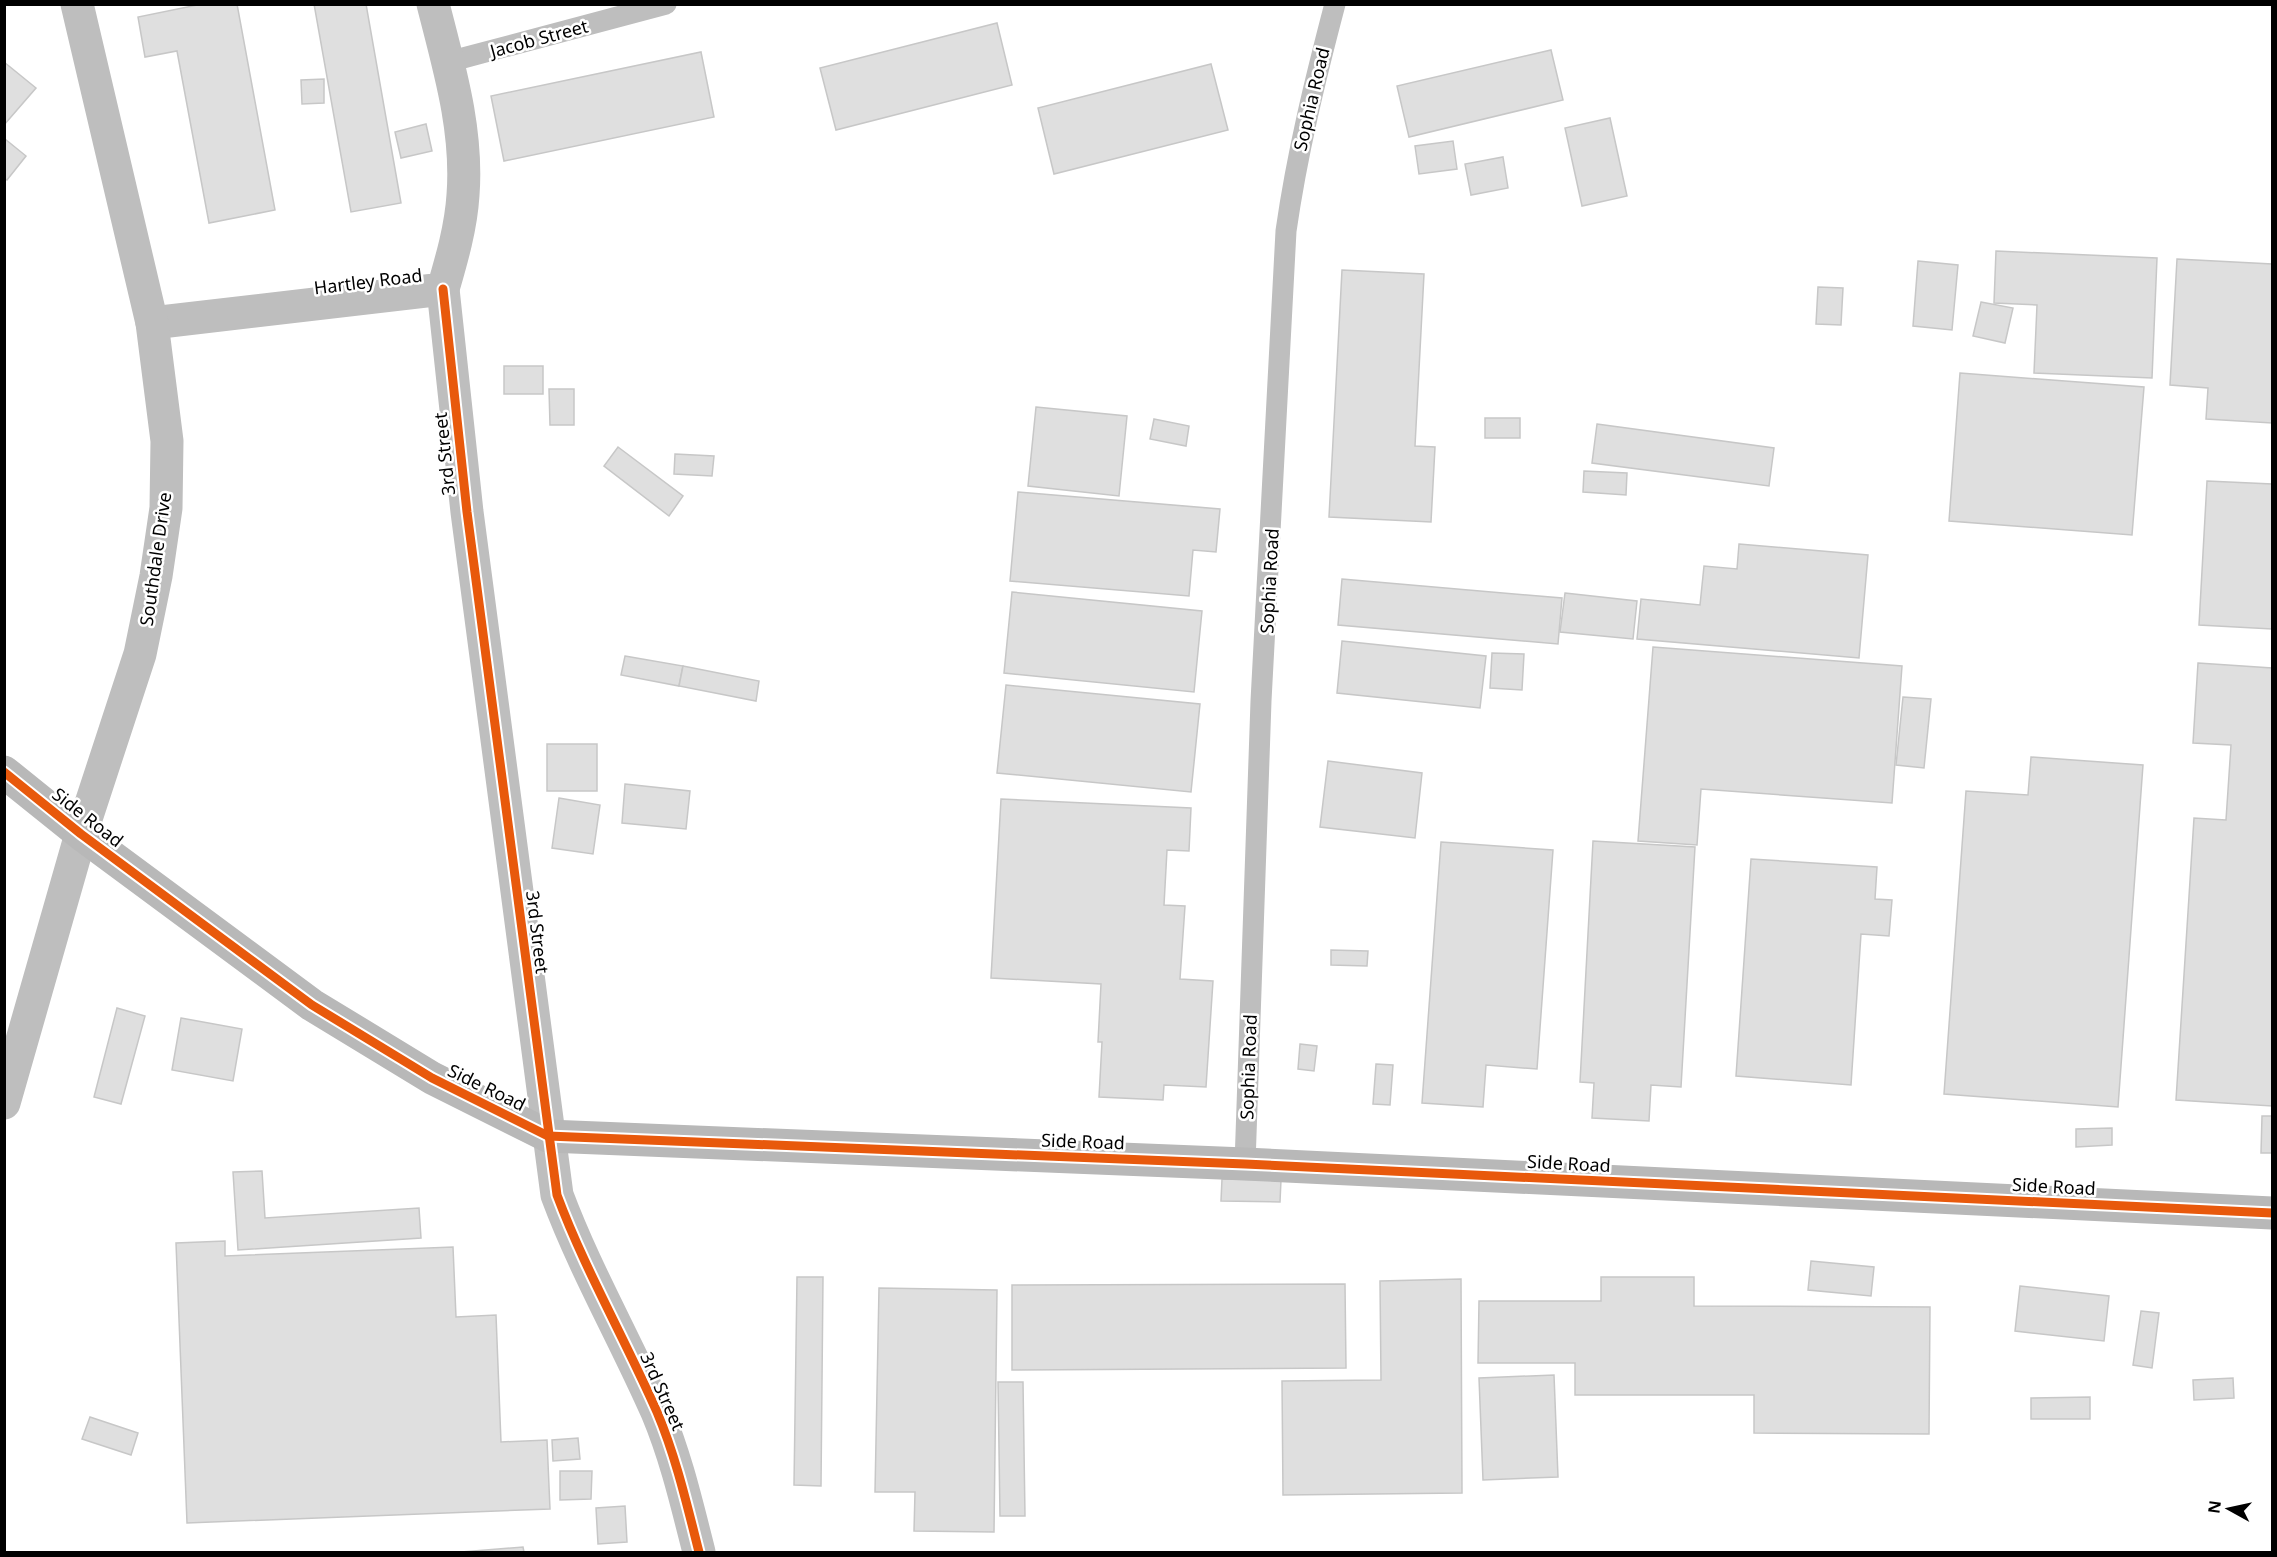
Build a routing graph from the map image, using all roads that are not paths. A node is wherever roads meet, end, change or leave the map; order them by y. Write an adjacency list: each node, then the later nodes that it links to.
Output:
1 (77, 4): 7 (street, Southdale Drive)
2 (433, 4): 5 (street, Hartley Road)
3 (666, 4): 5 (lane, Jacob Street)
4 (1335, 4): 12 (lane, Sophia Road)
5 (448, 62): 6 (street, Hartley Road)
6 (443, 289): 7 (street, Hartley Road); 11 (street, 3rd Street)
7 (152, 323): 9 (street, Southdale Drive)
8 (4, 772): 9 (street, Side Road)
9 (81, 834): 10 (street, Southdale Drive); 11 (street, Side Road)
10 (4, 1103)
11 (548, 1136): 12 (street, Side Road); 14 (street, 3rd Street)
12 (1245, 1164): 13 (street, Side Road)
13 (2272, 1214)
14 (699, 1552)

